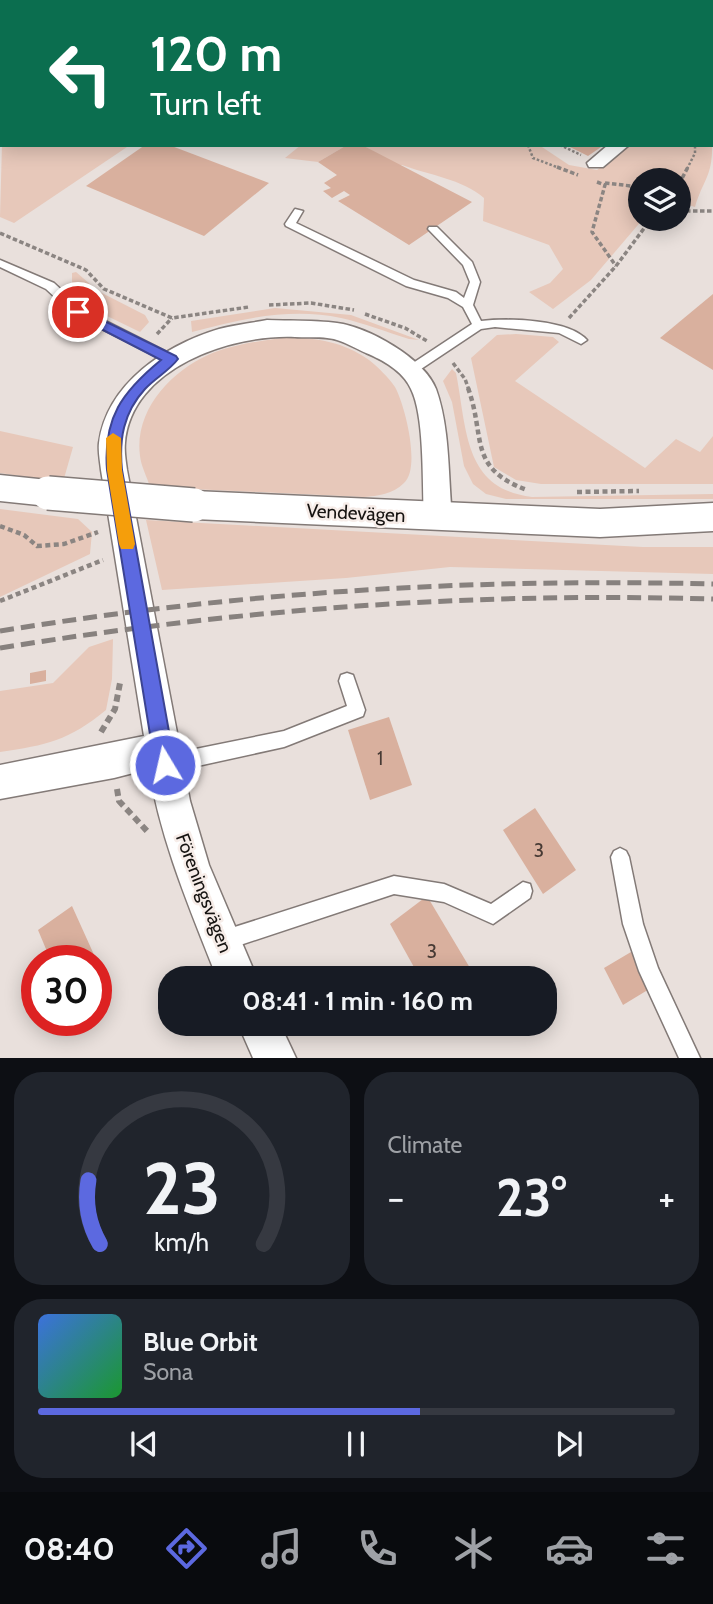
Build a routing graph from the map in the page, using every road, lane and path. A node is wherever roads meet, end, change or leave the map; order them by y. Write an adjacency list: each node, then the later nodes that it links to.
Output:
1 (529, 147): 6 (path)
2 (618, 147): 5 (street)
3 (695, 147): 4 (path)
4 (687, 168)
5 (595, 172): 7 (path)
6 (581, 176)
7 (605, 185): 8 (path); 16 (path)
8 (628, 186)
9 (298, 211): 17 (lane)
10 (691, 211): 11 (path)
11 (713, 211)
12 (433, 229): 17 (lane)
13 (642, 231): 16 (path)
14 (0, 233): 18 (path)
15 (0, 263): 22 (lane)
16 (616, 266): 20 (path)
17 (467, 305): 19 (lane)
18 (172, 318)
19 (478, 326): 20 (lane); 23 (lane)
20 (561, 329): 21 (lane)
21 (581, 340)
22 (171, 359): 23 (street, Föreningsvägen); 32 (street, Föreningsvägen)
23 (411, 370): 25 (street, Föreningsvägen)
24 (0, 488): 25 (street, Vendevägen, bridge)
25 (438, 516): 26 (street, Vendevägen)
26 (713, 517)
27 (0, 526): 28 (path)
28 (99, 532)
29 (104, 559): 30 (path)
30 (0, 601)
31 (347, 681): 32 (lane)
32 (164, 756): 33 (street); 36 (street, Föreningsvägen)
33 (0, 782)
34 (620, 857): 40 (lane)
35 (523, 891): 36 (lane)
36 (222, 941): 37 (street, Föreningsvägen)
37 (232, 966)
38 (264, 1036): 39 (street)
39 (275, 1058)
40 (690, 1058)

